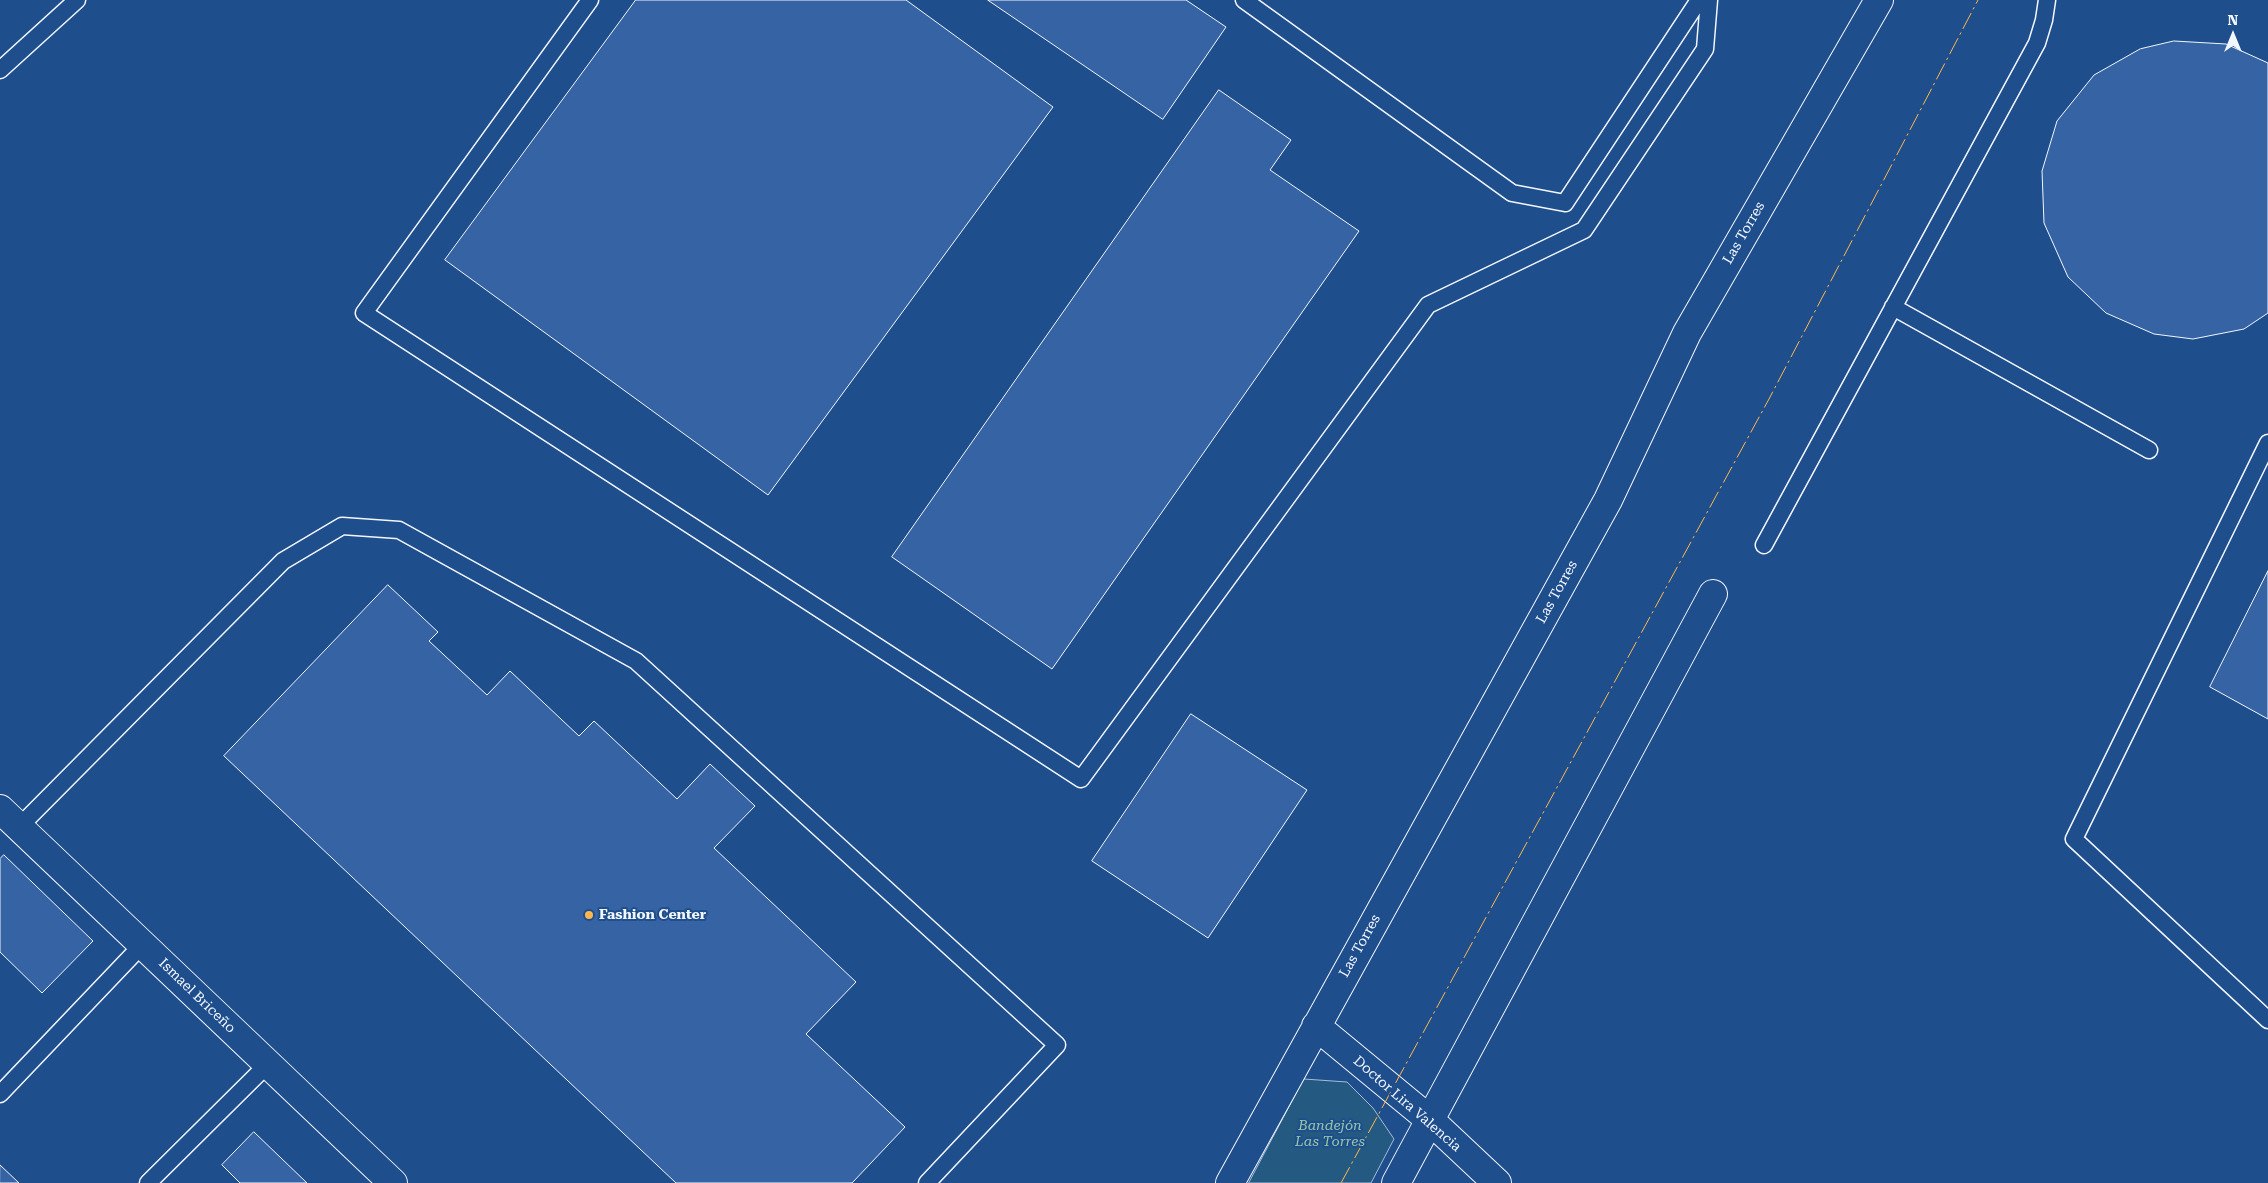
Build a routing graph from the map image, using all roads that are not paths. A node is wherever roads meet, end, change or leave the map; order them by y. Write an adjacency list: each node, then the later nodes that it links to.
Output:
1 (77, 0): 8 (lane)
2 (590, 0): 5 (lane)
3 (1244, 0): 4 (lane)
4 (1699, 0)
5 (1709, 0)
6 (1879, 0): 17 (street, Las Torres)
7 (2047, 0): 9 (lane)
8 (0, 70)
9 (1894, 307): 11 (lane); 12 (lane)
10 (2268, 443): 16 (lane)
11 (2149, 450)
12 (1764, 545)
13 (1713, 594): 20 (street)
14 (10, 818): 15 (street, Ismael Briceño); 23 (lane)
15 (143, 944): 18 (street, Ismael Briceño); 19 (lane)
16 (2268, 1020)
17 (1316, 1026): 20 (street, Doctor Lira Valencia); 24 (street, Las Torres)
18 (268, 1064): 21 (lane); 22 (street, Ismael Briceño)
19 (0, 1094)
20 (1430, 1120): 25 (street); 26 (street, Doctor Lira Valencia)
21 (148, 1183)
22 (393, 1183)
23 (927, 1183)
24 (1230, 1183)
25 (1396, 1183)
26 (1497, 1183)

